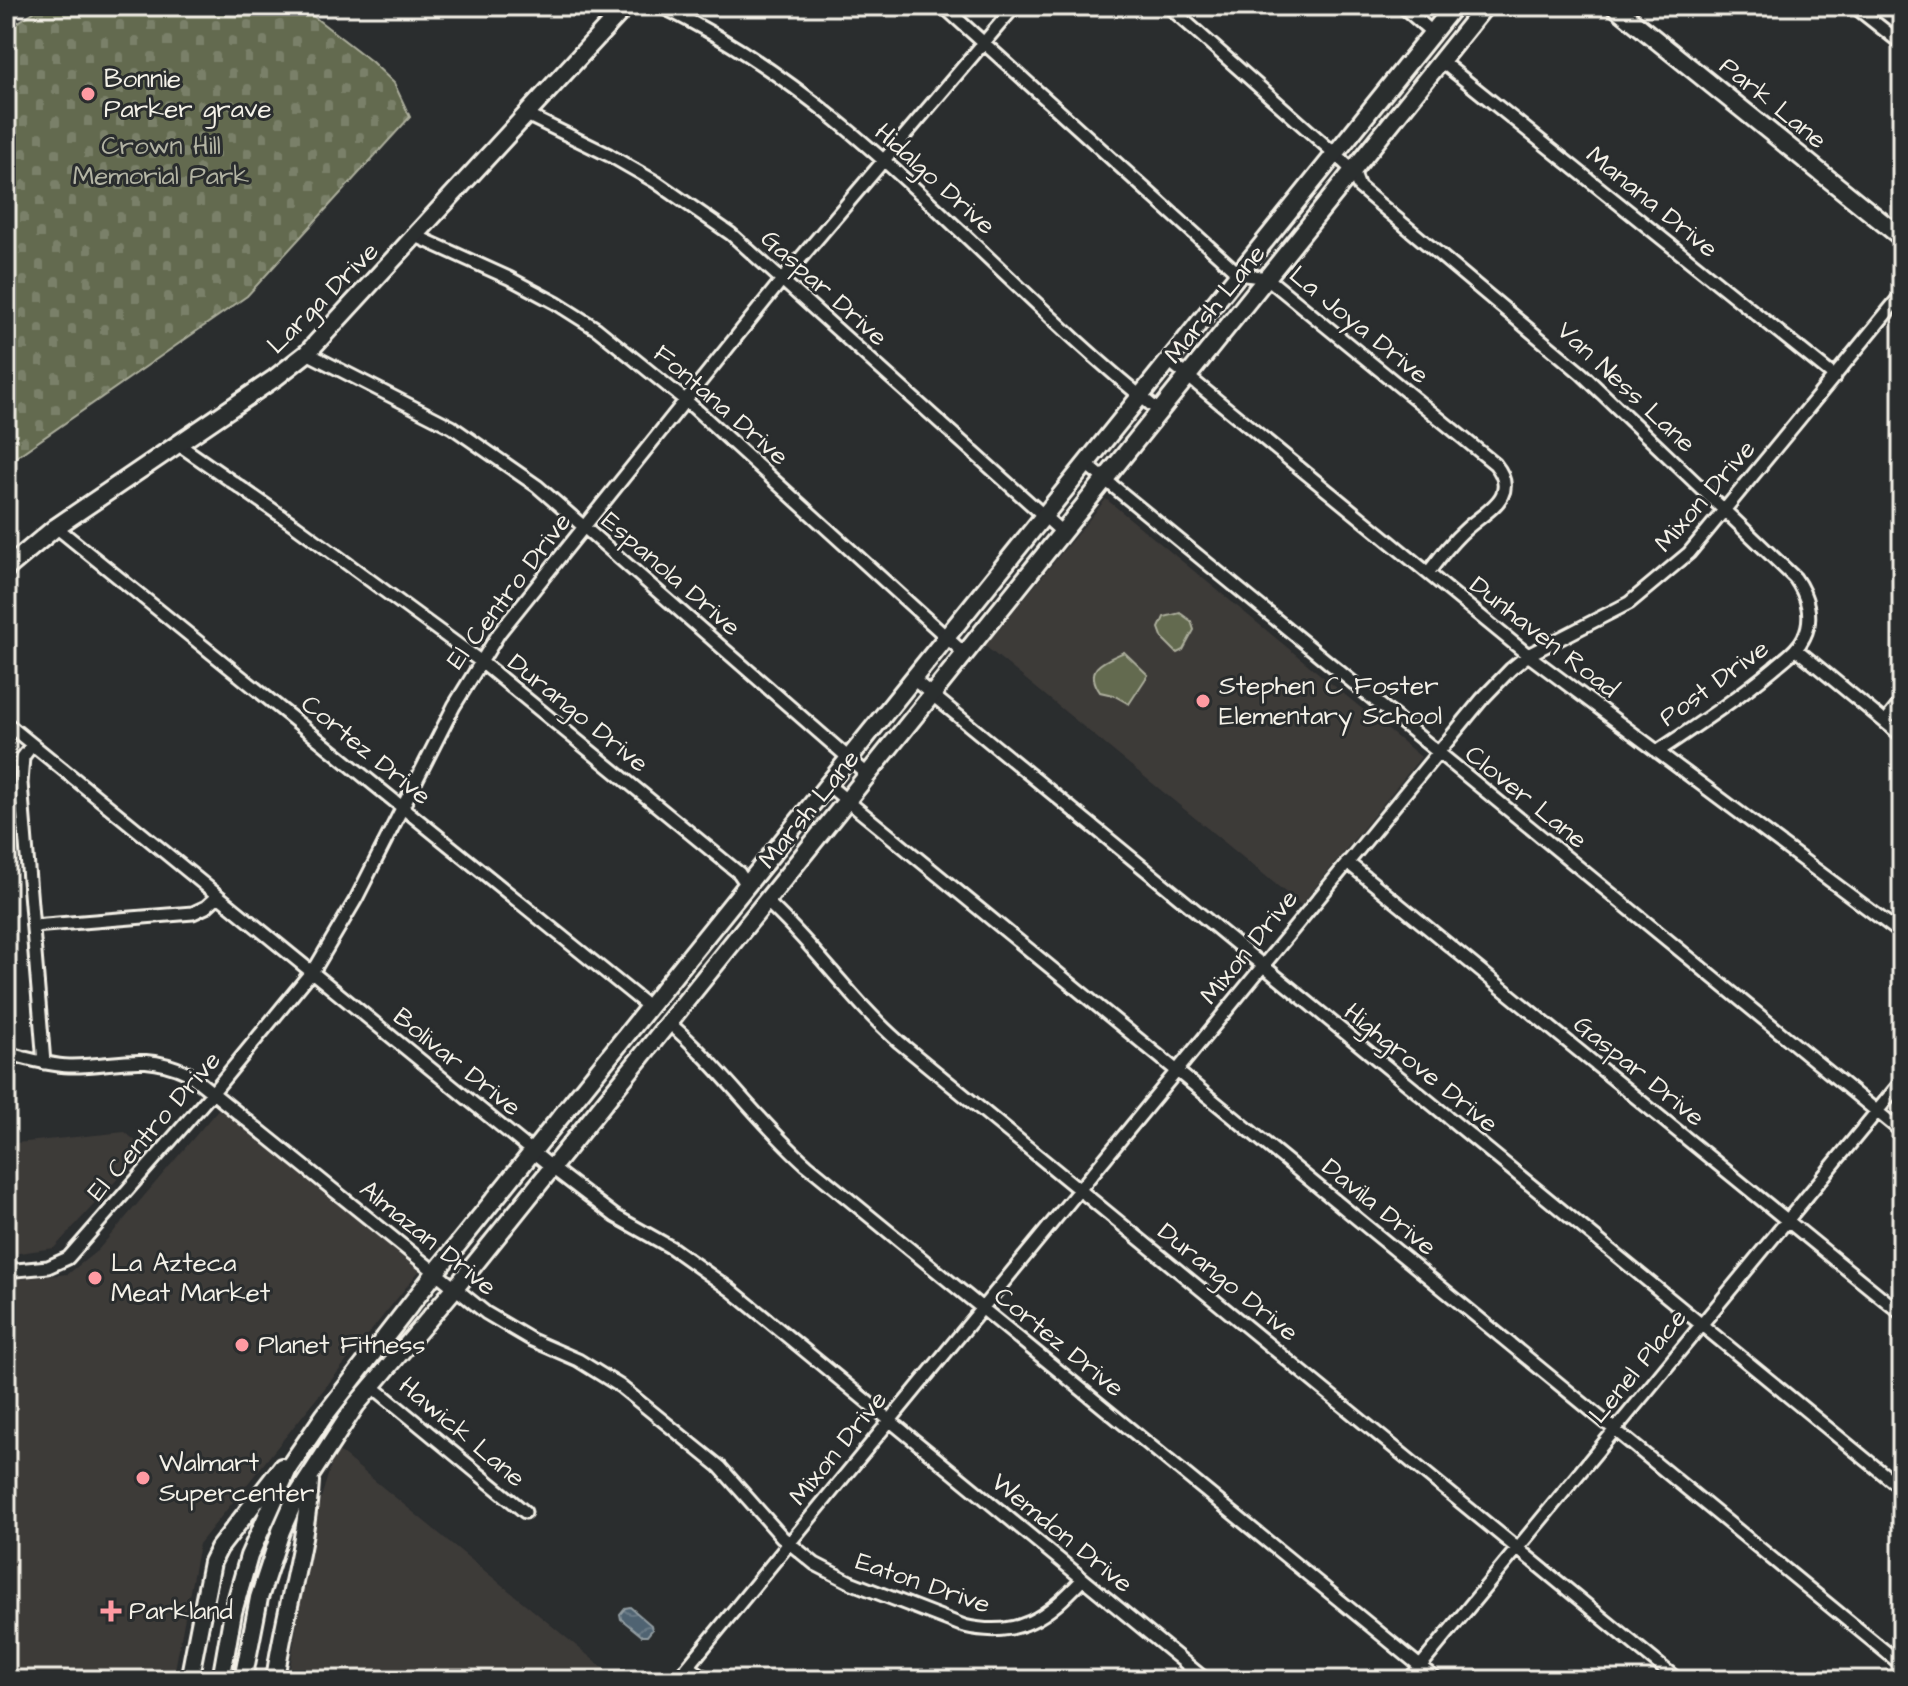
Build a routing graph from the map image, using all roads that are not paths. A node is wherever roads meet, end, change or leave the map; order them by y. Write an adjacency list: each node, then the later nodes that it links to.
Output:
1 (626, 6): 17 (main road, Larga Drive)
2 (660, 6): 19 (street, Hidalgo Drive)
3 (943, 6): 13 (street)
4 (1015, 6): 13 (street, El Centro Drive)
5 (1168, 6): 18 (street, Van Ness Lane)
6 (1402, 6): 12 (street)
7 (1454, 6): 12 (main road, Marsh Lane)
8 (1485, 6): 11 (main road, Marsh Lane)
9 (1614, 6): 22 (main road, Park Lane)
10 (1854, 6): 14 (street)
11 (1468, 27): 12 (main road); 15 (main road, Marsh Lane)
12 (1433, 33): 15 (main road); 16 (main road, Marsh Lane)
13 (984, 43): 19 (street, El Centro Drive); 23 (street)
14 (1902, 44)
15 (1441, 61): 16 (main road); 20 (main road, Marsh Lane); 30 (street, Manana Drive)
16 (1407, 65): 18 (main road, Marsh Lane)
17 (527, 115): 21 (main road, Larga Drive); 25 (street, Gaspar Drive)
18 (1335, 154): 20 (street, Van Ness Lane); 23 (main road, Marsh Lane)
19 (883, 162): 25 (street, El Centro Drive); 31 (street, Hidalgo Drive)
20 (1353, 171): 24 (main road, Marsh Lane); 37 (street, Van Ness Lane)
21 (416, 236): 27 (main road, Larga Drive); 32 (street, Fontana Drive)
22 (1902, 238)
23 (1239, 274): 24 (street, La Joya Drive); 28 (main road, Marsh Lane)
24 (1267, 278): 29 (main road, Marsh Lane); 43 (street, La Joya Drive)
25 (782, 279): 32 (street, El Centro Drive); 38 (street, Gaspar Drive)
26 (1902, 294): 30 (street, Mixon Drive)
27 (307, 353): 34 (main road, Larga Drive); 39 (street, Espanola Drive)
28 (1169, 361): 29 (street, Dunhaven Road); 31 (main road, Marsh Lane)
29 (1188, 376): 33 (main road, Marsh Lane); 43 (street, Dunhaven Road)
30 (1835, 377): 37 (street, Mixon Drive)
31 (1141, 396): 33 (street, Hidalgo Drive); 35 (main road, Marsh Lane)
32 (685, 400): 39 (street, El Centro Drive); 44 (street, Fontana Drive)
33 (1160, 412): 36 (main road, Marsh Lane)
34 (178, 444): 40 (main road, Larga Drive); 48 (street, Durango Drive)
35 (1086, 464): 36 (street, Clover Lane); 38 (main road, Marsh Lane)
36 (1105, 480): 41 (main road, Marsh Lane); 57 (street, Clover Lane)
37 (1725, 511): 45 (street, Van Ness Lane); 47 (street, Mixon Drive)
38 (1044, 517): 41 (street, Gaspar Drive); 44 (main road, Marsh Lane)
39 (584, 526): 48 (street, El Centro Drive); 58 (street, Espanola Drive)
40 (56, 527): 42 (main road, Larga Drive); 62 (street, Cortez Drive)
41 (1063, 533): 46 (main road, Marsh Lane)
42 (6, 569)
43 (1428, 573): 47 (street, Dunhaven Road)
44 (947, 638): 46 (street, Fontana Drive); 49 (main road, Marsh Lane)
45 (1796, 649): 52 (street); 56 (street, Post Drive)
46 (965, 654): 50 (main road, Marsh Lane)
47 (1528, 655): 56 (street, Dunhaven Road); 57 (street, Mixon Drive)
48 (480, 661): 62 (street, El Centro Drive); 64 (street, Durango Drive)
49 (913, 679): 50 (street, Highgrove Drive); 58 (main road, Marsh Lane)
50 (932, 695): 59 (main road, Marsh Lane); 69 (street, Highgrove Drive)
51 (1902, 701): 52 (street)
52 (1885, 722): 54 (street)
53 (6, 723): 55 (street, Bolivar Drive)
54 (1902, 736)
55 (32, 745): 65 (street, Bolivar Drive); 67 (street)
56 (1657, 752): 68 (street, Dunhaven Road)
57 (1437, 753): 63 (street, Mixon Drive); 78 (street, Clover Lane)
58 (849, 758): 59 (street, Espanola Drive); 60 (main road, Marsh Lane)
59 (868, 775): 61 (main road, Marsh Lane)
60 (828, 785): 61 (street, Davila Drive); 64 (main road, Marsh Lane)
61 (847, 801): 66 (main road, Marsh Lane); 75 (street, Davila Drive)
62 (402, 807): 70 (street, El Centro Drive); 71 (street, Cortez Drive)
63 (1347, 862): 69 (street, Mixon Drive); 83 (street, Gaspar Drive)
64 (747, 885): 66 (main road); 71 (main road, Marsh Lane)
65 (218, 896): 67 (street); 70 (street, Bolivar Drive)
66 (766, 901): 72 (main road, Marsh Lane); 82 (street, Durango Drive)
67 (33, 926): 74 (street)
68 (1902, 934)
69 (1262, 966): 75 (street, Mixon Drive); 89 (street, Highgrove Drive)
70 (312, 972): 77 (street, El Centro Drive); 80 (street, Bolivar Drive)
71 (649, 1007): 72 (main road); 80 (main road, Marsh Lane)
72 (669, 1023): 81 (main road, Marsh Lane); 87 (street, Cortez Drive)
73 (6, 1053): 74 (street, Almazan Drive)
74 (44, 1063): 77 (street, Almazan Drive)
75 (1177, 1070): 82 (street, Mixon Drive); 93 (street, Davila Drive)
76 (1902, 1081): 78 (street, Lenel Place)
77 (213, 1092): 84 (street, El Centro Drive); 85 (street, Almazan Drive)
78 (1875, 1112): 79 (street, Clover Lane); 83 (street, Lenel Place)
79 (1902, 1132)
80 (533, 1152): 81 (street, Bolivar Drive); 85 (main road, Marsh Lane)
81 (552, 1168): 86 (main road, Marsh Lane); 92 (street, Bolivar Drive)
82 (1079, 1189): 87 (street, Mixon Drive); 99 (street, Durango Drive)
83 (1787, 1220): 88 (street, Gaspar Drive); 89 (street, Lenel Place)
84 (6, 1271)
85 (435, 1273): 86 (street, Almazan Drive); 90 (main road, Marsh Lane)
86 (455, 1289): 91 (main road, Marsh Lane); 98 (street, Almazan Drive)
87 (982, 1307): 92 (street, Mixon Drive); 103 (street, Cortez Drive)
88 (1902, 1314)
89 (1701, 1325): 93 (street, Lenel Place); 96 (street, Highgrove Drive)
90 (358, 1374): 91 (main road); 94 (main road, Marsh Lane)
91 (372, 1386): 95 (main road, Marsh Lane); 97 (street, Hawick Lane)
92 (889, 1420): 98 (street, Mixon Drive); 100 (street, Wemdon Drive)
93 (1615, 1429): 99 (street, Lenel Place); 101 (street, Davila Drive)
94 (298, 1453): 104 (main road); 105 (main road, Marsh Lane)
95 (310, 1479): 106 (main road, Marsh Lane); 107 (main road)
96 (1902, 1489)
97 (525, 1512)
98 (788, 1544): 100 (street, Eaton Drive); 102 (street, Mixon Drive)
99 (1517, 1548): 103 (street, Lenel Place); 113 (street, Durango Drive)
100 (1083, 1579): 110 (street, Wemdon Drive)
101 (1902, 1665)
102 (689, 1666): 108 (street, Mixon Drive); 109 (street)
103 (1420, 1667): 111 (street, Lenel Place); 112 (street, Cortez Drive)
104 (190, 1679)
105 (221, 1680)
106 (243, 1680)
107 (275, 1680)
108 (677, 1680)
109 (707, 1680)
110 (1204, 1680)
111 (1409, 1680)
112 (1437, 1680)
113 (1678, 1680)

